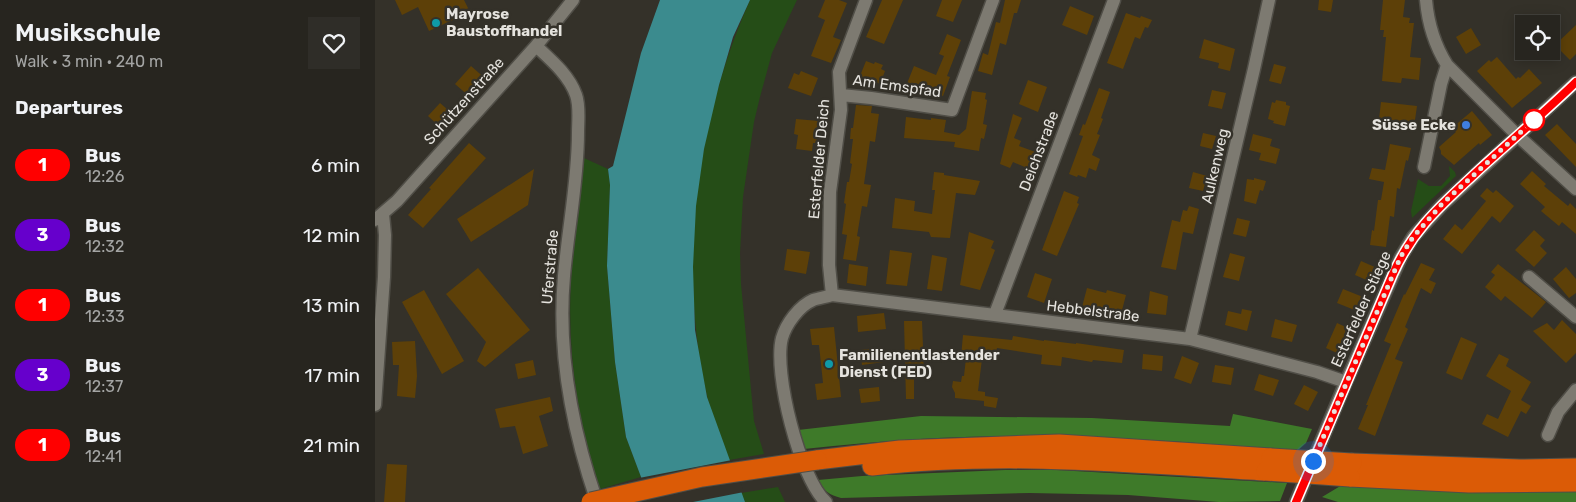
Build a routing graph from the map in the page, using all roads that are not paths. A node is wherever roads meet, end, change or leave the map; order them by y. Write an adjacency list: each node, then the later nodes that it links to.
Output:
1 (573, 0): 7 (street, Schützenstraße)
2 (866, 0): 10 (street, Esterfelder Deich)
3 (993, 0): 10 (street, Am Emspfad)
4 (1114, 0): 17 (street, Deichstraße)
5 (1269, 0): 19 (street, Aulkenweg)
6 (1426, 0): 8 (street)
7 (536, 46): 14 (street, Schützenstraße); 29 (street, Uferstraße)
8 (1447, 65): 11 (street); 12 (street)
9 (1576, 82): 11 (street, Esterfelder Stiege)
10 (841, 95): 16 (street, Esterfelder Deich)
11 (1517, 135): 13 (street); 20 (street, Esterfelder Stiege)
12 (1424, 167)
13 (1576, 189)
14 (379, 217): 22 (street)
15 (1529, 277): 18 (street)
16 (832, 295): 17 (street, Hebbelstraße); 31 (street)
17 (995, 314): 19 (street, Hebbelstraße)
18 (1576, 317)
19 (1191, 340): 20 (street, Hebbelstraße)
20 (1346, 382): 32 (street, Esterfelder Stiege)
21 (1576, 390): 23 (street)
22 (375, 405)
23 (1549, 435)
24 (819, 466): 26 (highway, bridge); 28 (highway, bridge); 30 (highway)
25 (1576, 468): 26 (highway)
26 (1351, 470): 27 (highway)
27 (1576, 482)
28 (591, 502)
29 (597, 502)
30 (645, 502)
31 (826, 502)
32 (1296, 502)

